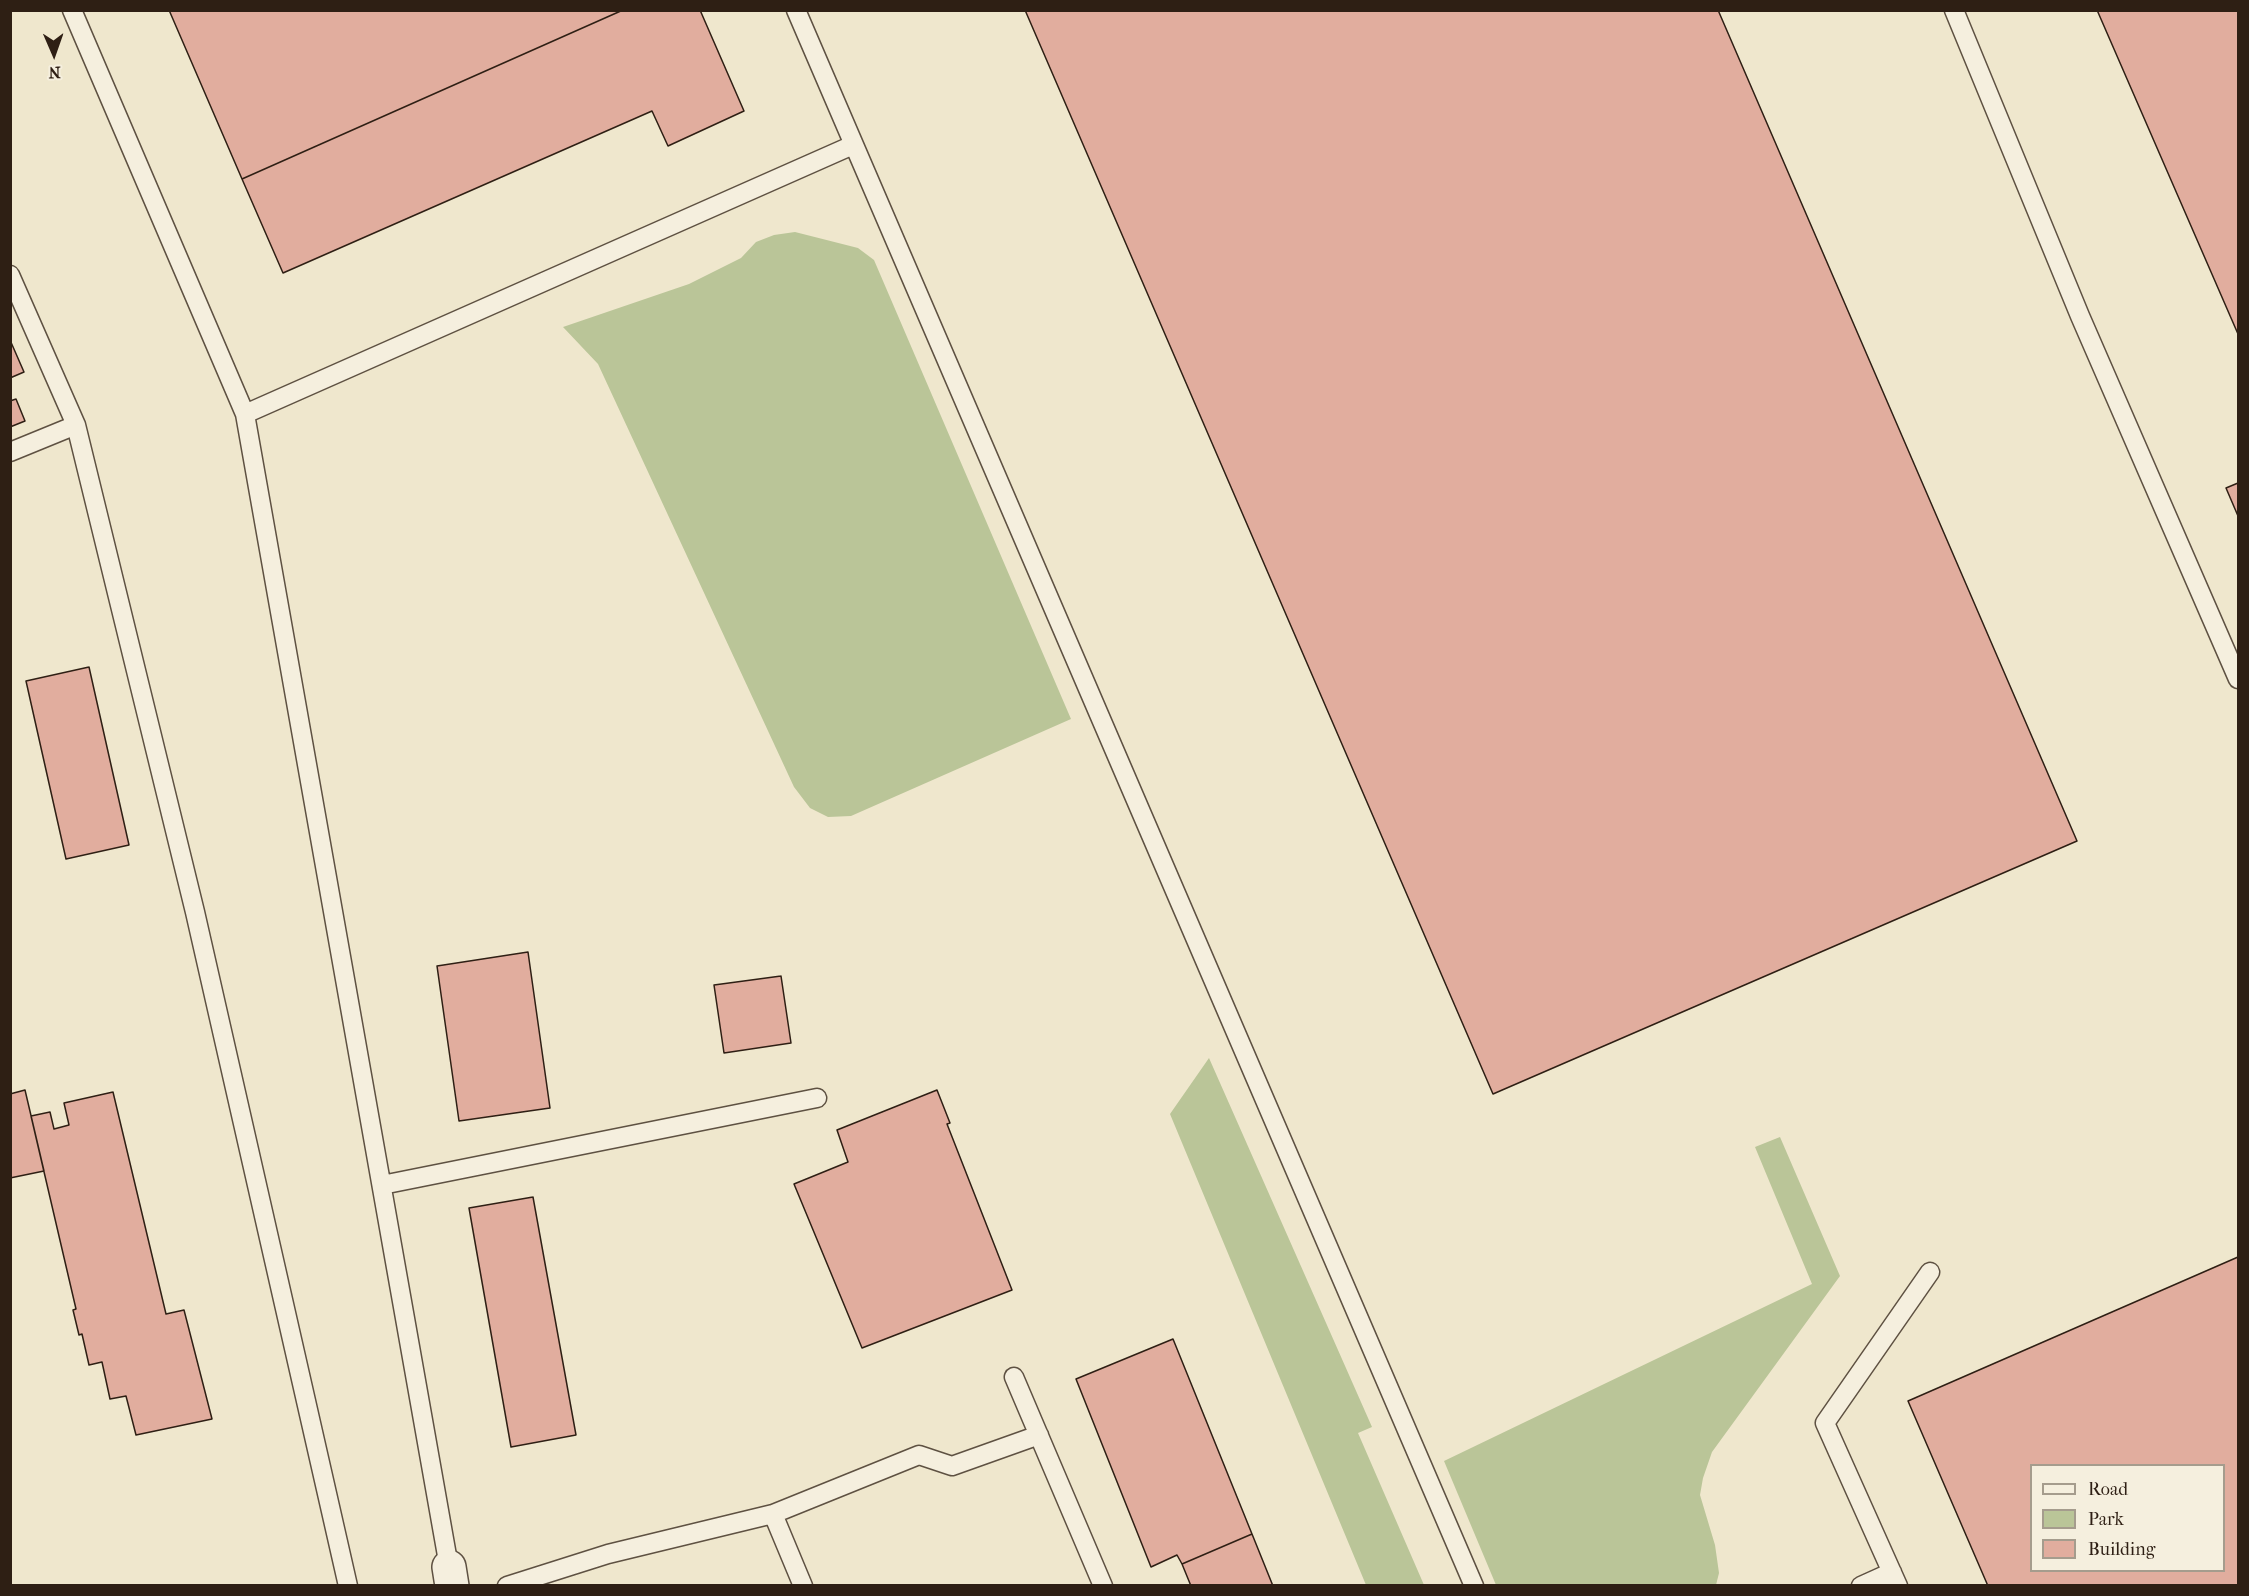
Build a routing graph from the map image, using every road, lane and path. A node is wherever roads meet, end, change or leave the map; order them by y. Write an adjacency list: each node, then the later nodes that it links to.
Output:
1 (72, 10): 6 (lane)
2 (796, 10): 4 (lane)
3 (1954, 10): 9 (lane)
4 (854, 145): 6 (lane); 22 (lane)
5 (10, 275): 7 (lane)
6 (245, 414): 11 (lane)
7 (76, 426): 8 (lane); 18 (lane)
8 (10, 452)
9 (2238, 679)
10 (817, 1098): 11 (lane)
11 (382, 1185): 16 (lane)
12 (1930, 1272): 17 (lane)
13 (1014, 1377): 14 (lane)
14 (1039, 1435): 15 (lane); 21 (lane)
15 (772, 1514): 19 (lane); 20 (lane)
16 (450, 1576)
17 (1895, 1579): 23 (lane)
18 (348, 1586)
19 (507, 1586)
20 (803, 1586)
21 (1103, 1586)
22 (1474, 1586)
23 (1861, 1586)

